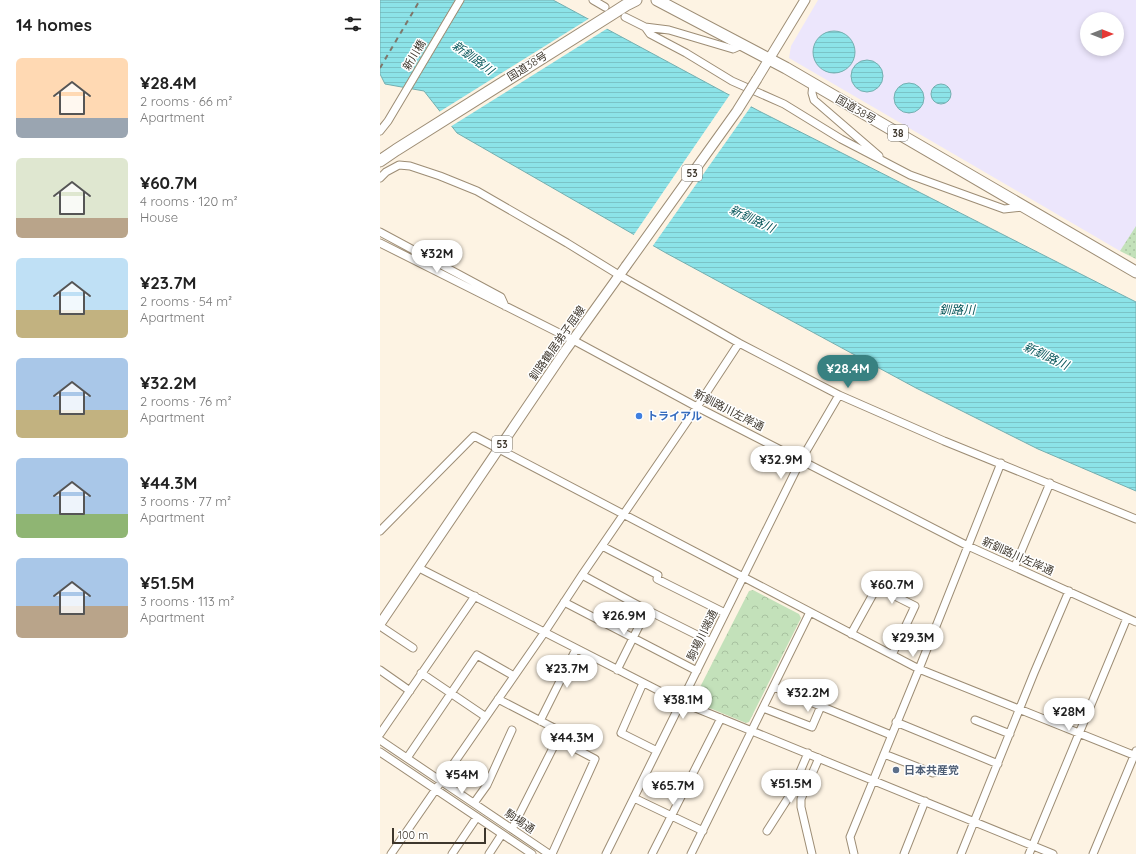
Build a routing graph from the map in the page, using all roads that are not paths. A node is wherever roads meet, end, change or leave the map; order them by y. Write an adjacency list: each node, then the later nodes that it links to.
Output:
1 (460, 0): 12 (street, 新川橋)
2 (593, 0): 6 (street)
3 (636, 0): 6 (highway, 国道38号)
4 (657, 0): 9 (highway, 国道38号 / 38)
5 (805, 0): 10 (main road, 53)
6 (609, 11): 13 (highway, 国道38号)
7 (625, 18): 8 (street)
8 (645, 27): 9 (street); 14 (street)
9 (742, 45): 10 (highway, 国道38号 / 38)
10 (769, 59): 11 (highway, 国道38号 / 38); 20 (main road, 釧路鶴居弟子屈線 / 53, bridge)
11 (813, 84): 14 (street); 16 (highway, 国道38号 / 38)
12 (380, 131)
13 (380, 161)
14 (888, 164): 16 (street)
15 (380, 178): 20 (street)
16 (1025, 207): 19 (highway, 国道38号 / 38)
17 (380, 232): 21 (street)
18 (380, 243): 21 (street, 新釧路川左岸通)
19 (1136, 272)
20 (619, 275): 22 (main road, 釧路鶴居弟子屈線 / 53); 23 (street)
21 (505, 306): 22 (street, 新釧路川左岸通)
22 (573, 340): 25 (street, 新釧路川左岸通); 26 (main road, 釧路鶴居弟子屈線 / 53)
23 (739, 343): 24 (street); 25 (street)
24 (839, 395): 27 (street, 駒場川端通); 28 (street)
25 (697, 407): 27 (street, 新釧路川左岸通); 30 (street)
26 (499, 450): 30 (street); 32 (street); 36 (main road, 釧路鶴居弟子屈線 / 53)
27 (801, 460): 34 (street, 新釧路川左岸通); 38 (street, 駒場川端通)
28 (1001, 463): 29 (street); 34 (street)
29 (1050, 483): 31 (street); 35 (street)
30 (624, 514): 33 (street); 38 (street)
31 (1136, 519)
32 (380, 531)
33 (602, 546): 37 (street); 44 (street)
34 (968, 546): 35 (street, 新釧路川左岸通); 55 (street)
35 (1015, 566): 39 (street, 新釧路川左岸通)
36 (419, 568): 40 (street); 47 (main road, 釧路鶴居弟子屈線 / 53)
37 (582, 575): 41 (street); 42 (street)
38 (744, 577): 43 (street); 44 (street, 駒場川端通)
39 (1069, 592): 45 (street, 新釧路川左岸通); 69 (street)
40 (475, 596): 48 (street); 59 (street)
41 (564, 602): 48 (street); 50 (street)
42 (647, 610): 50 (street); 51 (street)
43 (810, 612): 49 (street); 62 (street)
44 (725, 614): 51 (street, 駒場川端通)
45 (1127, 618): 46 (street, 新釧路川左岸通); 77 (street)
46 (1136, 622)
47 (380, 625): 52 (street)
48 (544, 633): 53 (street); 60 (street)
49 (851, 634): 54 (street); 54 (street)
50 (634, 638): 57 (street); 58 (street)
51 (711, 642): 58 (street, 駒場川端通)
52 (413, 648)
53 (576, 649): 57 (street); 73 (street)
54 (892, 656): 55 (street)
55 (919, 669): 69 (street); 74 (street)
56 (380, 670): 63 (street)
57 (617, 670): 61 (street)
58 (697, 670): 66 (street, 駒場川端通)
59 (422, 673): 63 (street); 64 (street)
60 (514, 676): 64 (street); 65 (street)
61 (643, 683): 66 (street); 83 (street)
62 (774, 687): 67 (street); 68 (street)
63 (410, 690): 78 (street)
64 (451, 693): 70 (street); 88 (street)
65 (498, 699): 70 (street); 73 (street)
66 (681, 702): 71 (street); 83 (street, 駒場川端通)
67 (821, 706): 68 (street); 80 (street)
68 (763, 708): 76 (street)
69 (1019, 710): 77 (street); 79 (street)
70 (486, 717): 93 (street)
71 (721, 718): 76 (street); 100 (street)
72 (975, 720): 79 (street)
73 (540, 721): 81 (street)
74 (896, 722): 80 (street); 90 (street)
75 (512, 730): 99 (street)
76 (752, 730): 85 (street); 104 (street)
77 (1080, 733): 87 (street); 108 (street)
78 (380, 734)
79 (1010, 734): 90 (street)
80 (891, 735): 86 (street)
81 (560, 736): 103 (street); 114 (street)
82 (380, 740): 88 (street, 駒場通)
83 (657, 751): 96 (street, 駒場川端通)
84 (380, 752): 94 (street, 駒場通)
85 (808, 754): 89 (street); 95 (street)
86 (884, 754): 91 (street); 92 (street)
87 (1135, 754): 124 (street)
88 (407, 758): 93 (street, 駒場通)
89 (819, 758): 92 (street); 97 (street)
90 (998, 764): 102 (street)
91 (933, 773)
92 (873, 780): 98 (street); 119 (street)
93 (442, 781): 94 (street); 99 (street, 駒場通)
94 (436, 789): 101 (street, 駒場通); 109 (street)
95 (790, 795): 97 (street); 105 (street)
96 (634, 798): 100 (street); 115 (street, 駒場川端通)
97 (801, 799): 118 (street)
98 (925, 801): 102 (street); 120 (street)
99 (474, 803): 103 (street, 駒場通)
100 (671, 816): 104 (street); 116 (street)
101 (477, 817): 106 (street, 駒場通); 110 (street)
102 (974, 822): 108 (street); 121 (street)
103 (512, 829): 107 (street, 駒場通)
104 (703, 831): 117 (street)
105 (767, 831)
106 (502, 834): 111 (street); 112 (street, 駒場通)
107 (538, 846): 112 (street); 113 (street, 駒場通)
108 (1033, 846): 122 (street); 123 (street)
109 (391, 854)
110 (452, 854)
111 (489, 854)
112 (532, 854)
113 (549, 854)
114 (552, 854)
115 (606, 854)
116 (652, 854)
117 (691, 854)
118 (812, 854)
119 (854, 854)
120 (904, 854)
121 (961, 854)
122 (1029, 854)
123 (1053, 854)
124 (1093, 854)

